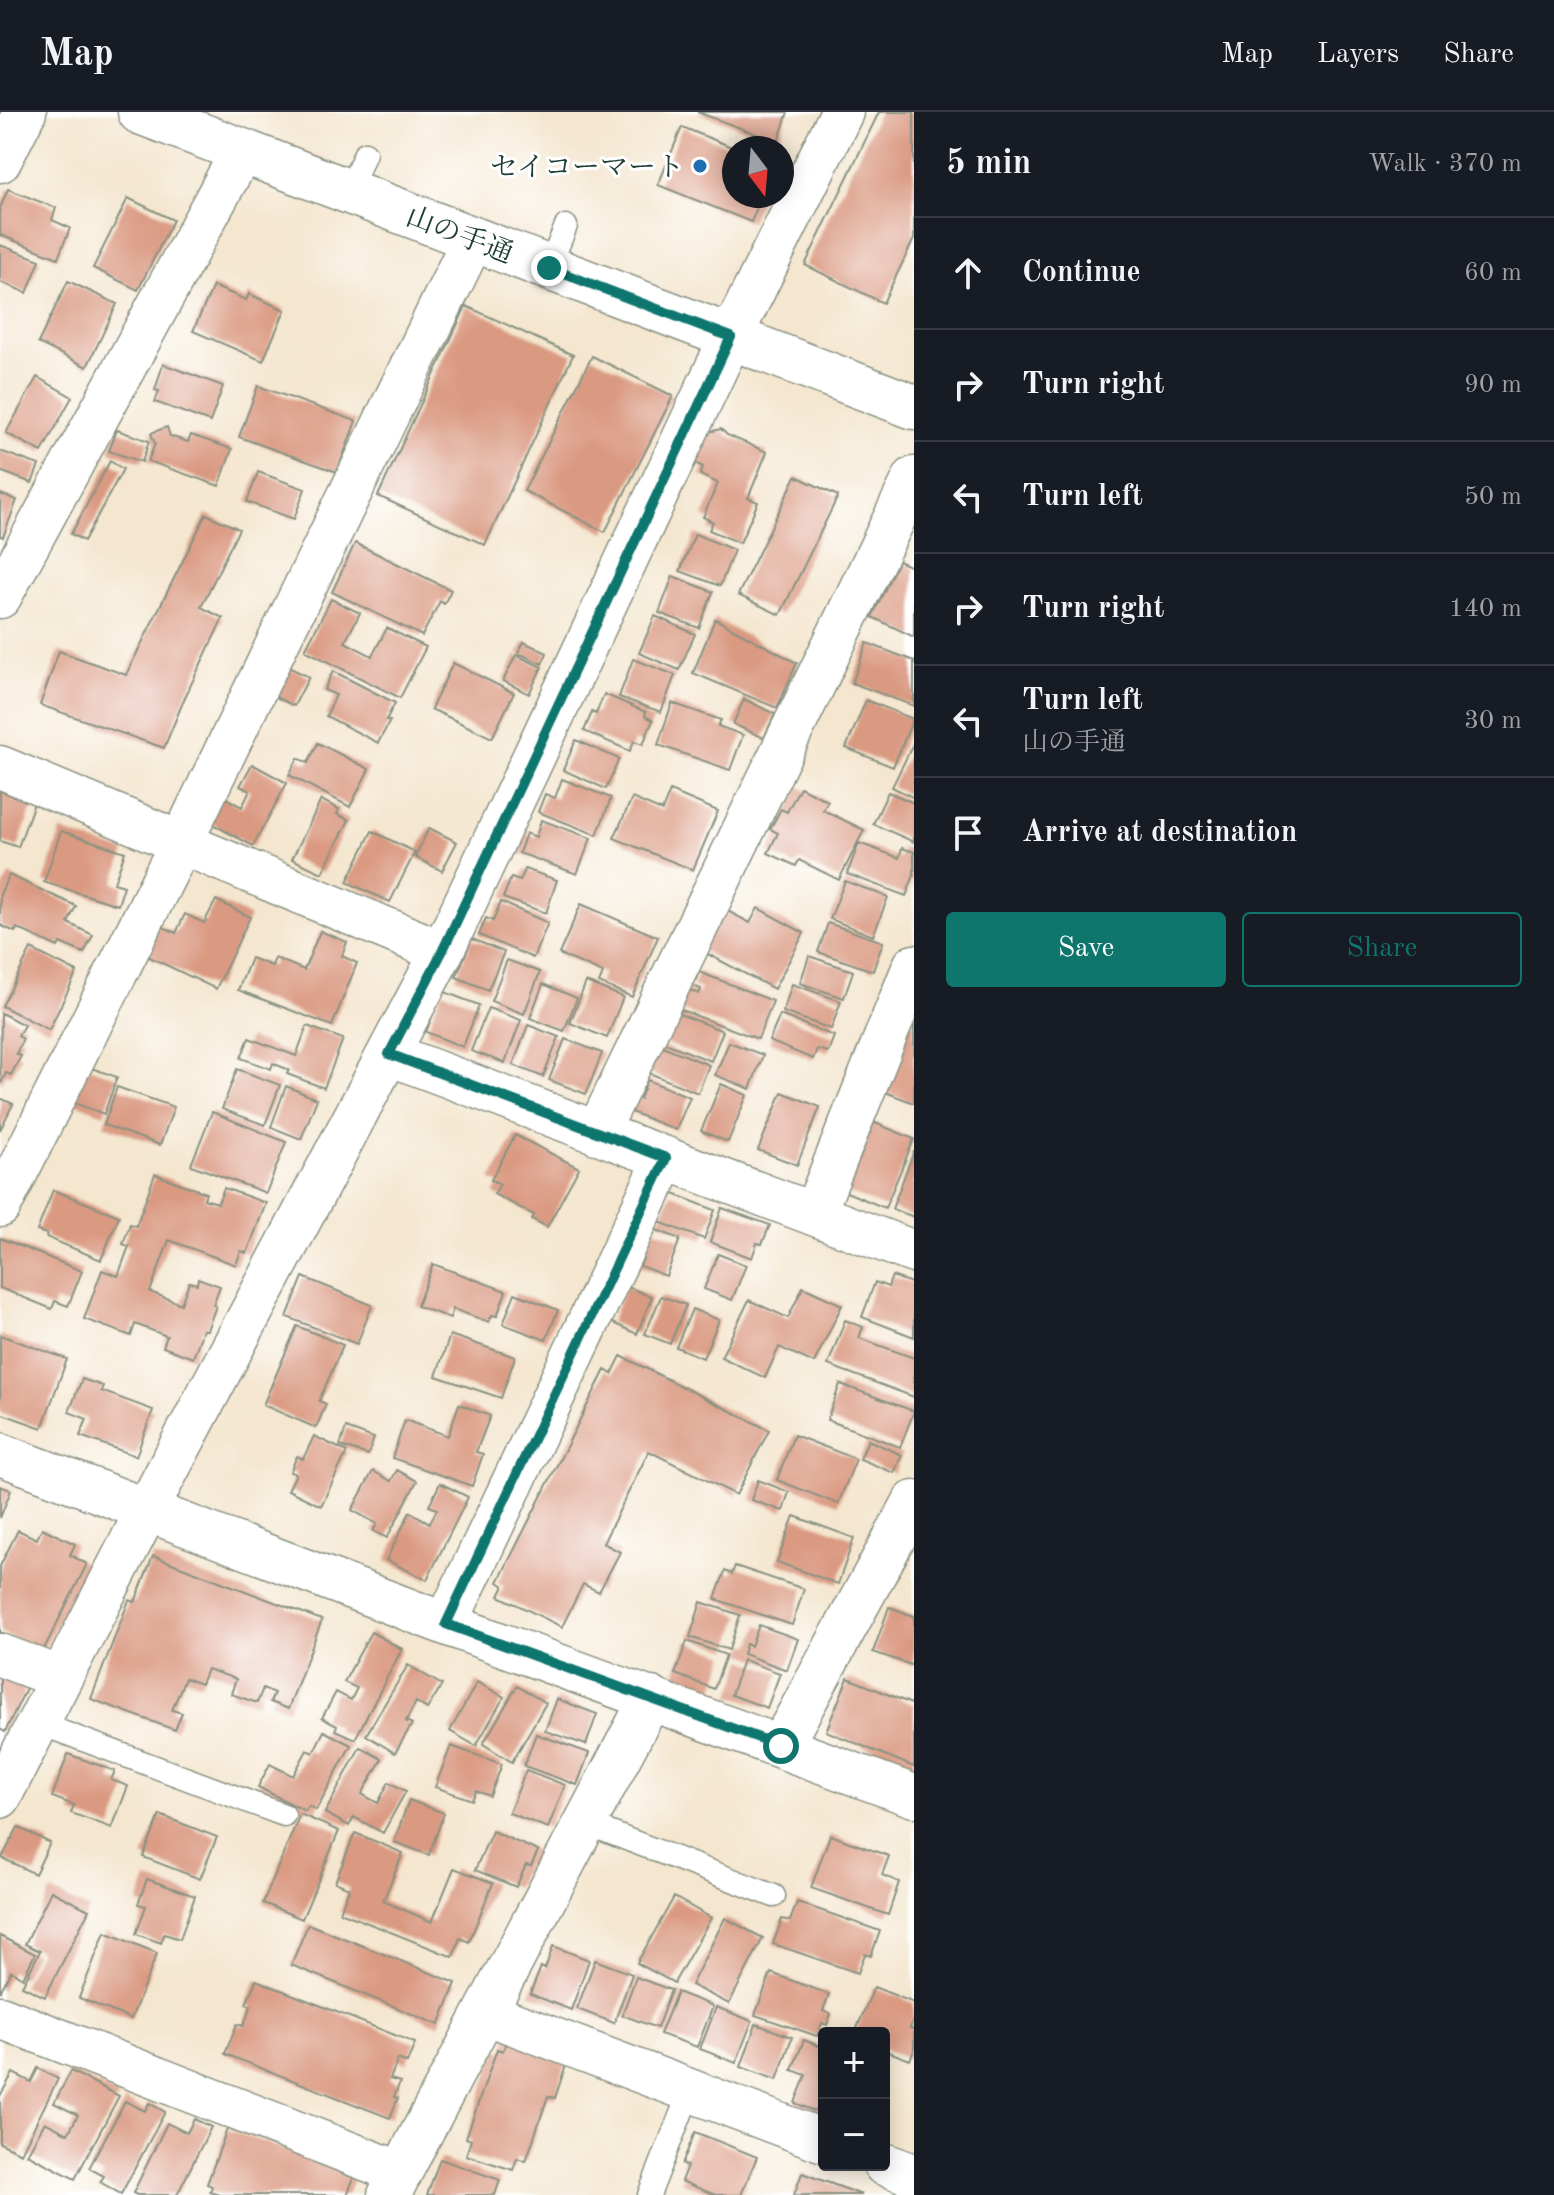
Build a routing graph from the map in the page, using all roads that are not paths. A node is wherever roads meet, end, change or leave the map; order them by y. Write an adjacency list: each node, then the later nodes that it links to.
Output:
1 (25, 112): 5 (street)
2 (140, 112): 4 (main road, 山の手通)
3 (842, 112): 9 (street)
4 (242, 151): 7 (main road, 山の手通); 12 (street)
5 (0, 161)
6 (566, 226): 8 (lane)
7 (473, 239): 8 (main road, 山の手通); 14 (street)
8 (549, 268): 9 (main road, 山の手通)
9 (731, 337): 10 (main road, 山の手通); 15 (street)
10 (914, 407)
11 (914, 478): 18 (street)
12 (0, 597)
13 (0, 767): 14 (street)
14 (181, 843): 15 (street); 20 (street)
15 (442, 952): 17 (street)
16 (914, 966): 21 (street)
17 (389, 1054): 18 (street); 25 (street)
18 (597, 1133): 19 (street)
19 (666, 1158): 21 (street); 26 (street)
20 (0, 1206)
21 (814, 1214): 22 (street)
22 (914, 1252)
23 (0, 1454): 25 (street)
24 (912, 1510): 31 (street)
25 (146, 1511): 26 (street); 28 (street)
26 (446, 1624): 29 (street)
27 (0, 1655): 28 (street)
28 (61, 1678): 30 (street)
29 (651, 1698): 31 (street); 35 (street)
30 (38, 1723): 33 (street); 34 (lane)
31 (781, 1746): 32 (street)
32 (914, 1796)
33 (0, 1797)
34 (284, 1815)
35 (585, 1823): 36 (lane); 37 (street)
36 (774, 1896)
37 (485, 2013): 39 (street); 43 (street)
38 (0, 2017): 43 (street)
39 (690, 2091): 40 (street); 44 (lane)
40 (818, 2139)
41 (890, 2166): 42 (street)
42 (914, 2175)
43 (395, 2184)
44 (649, 2195)

